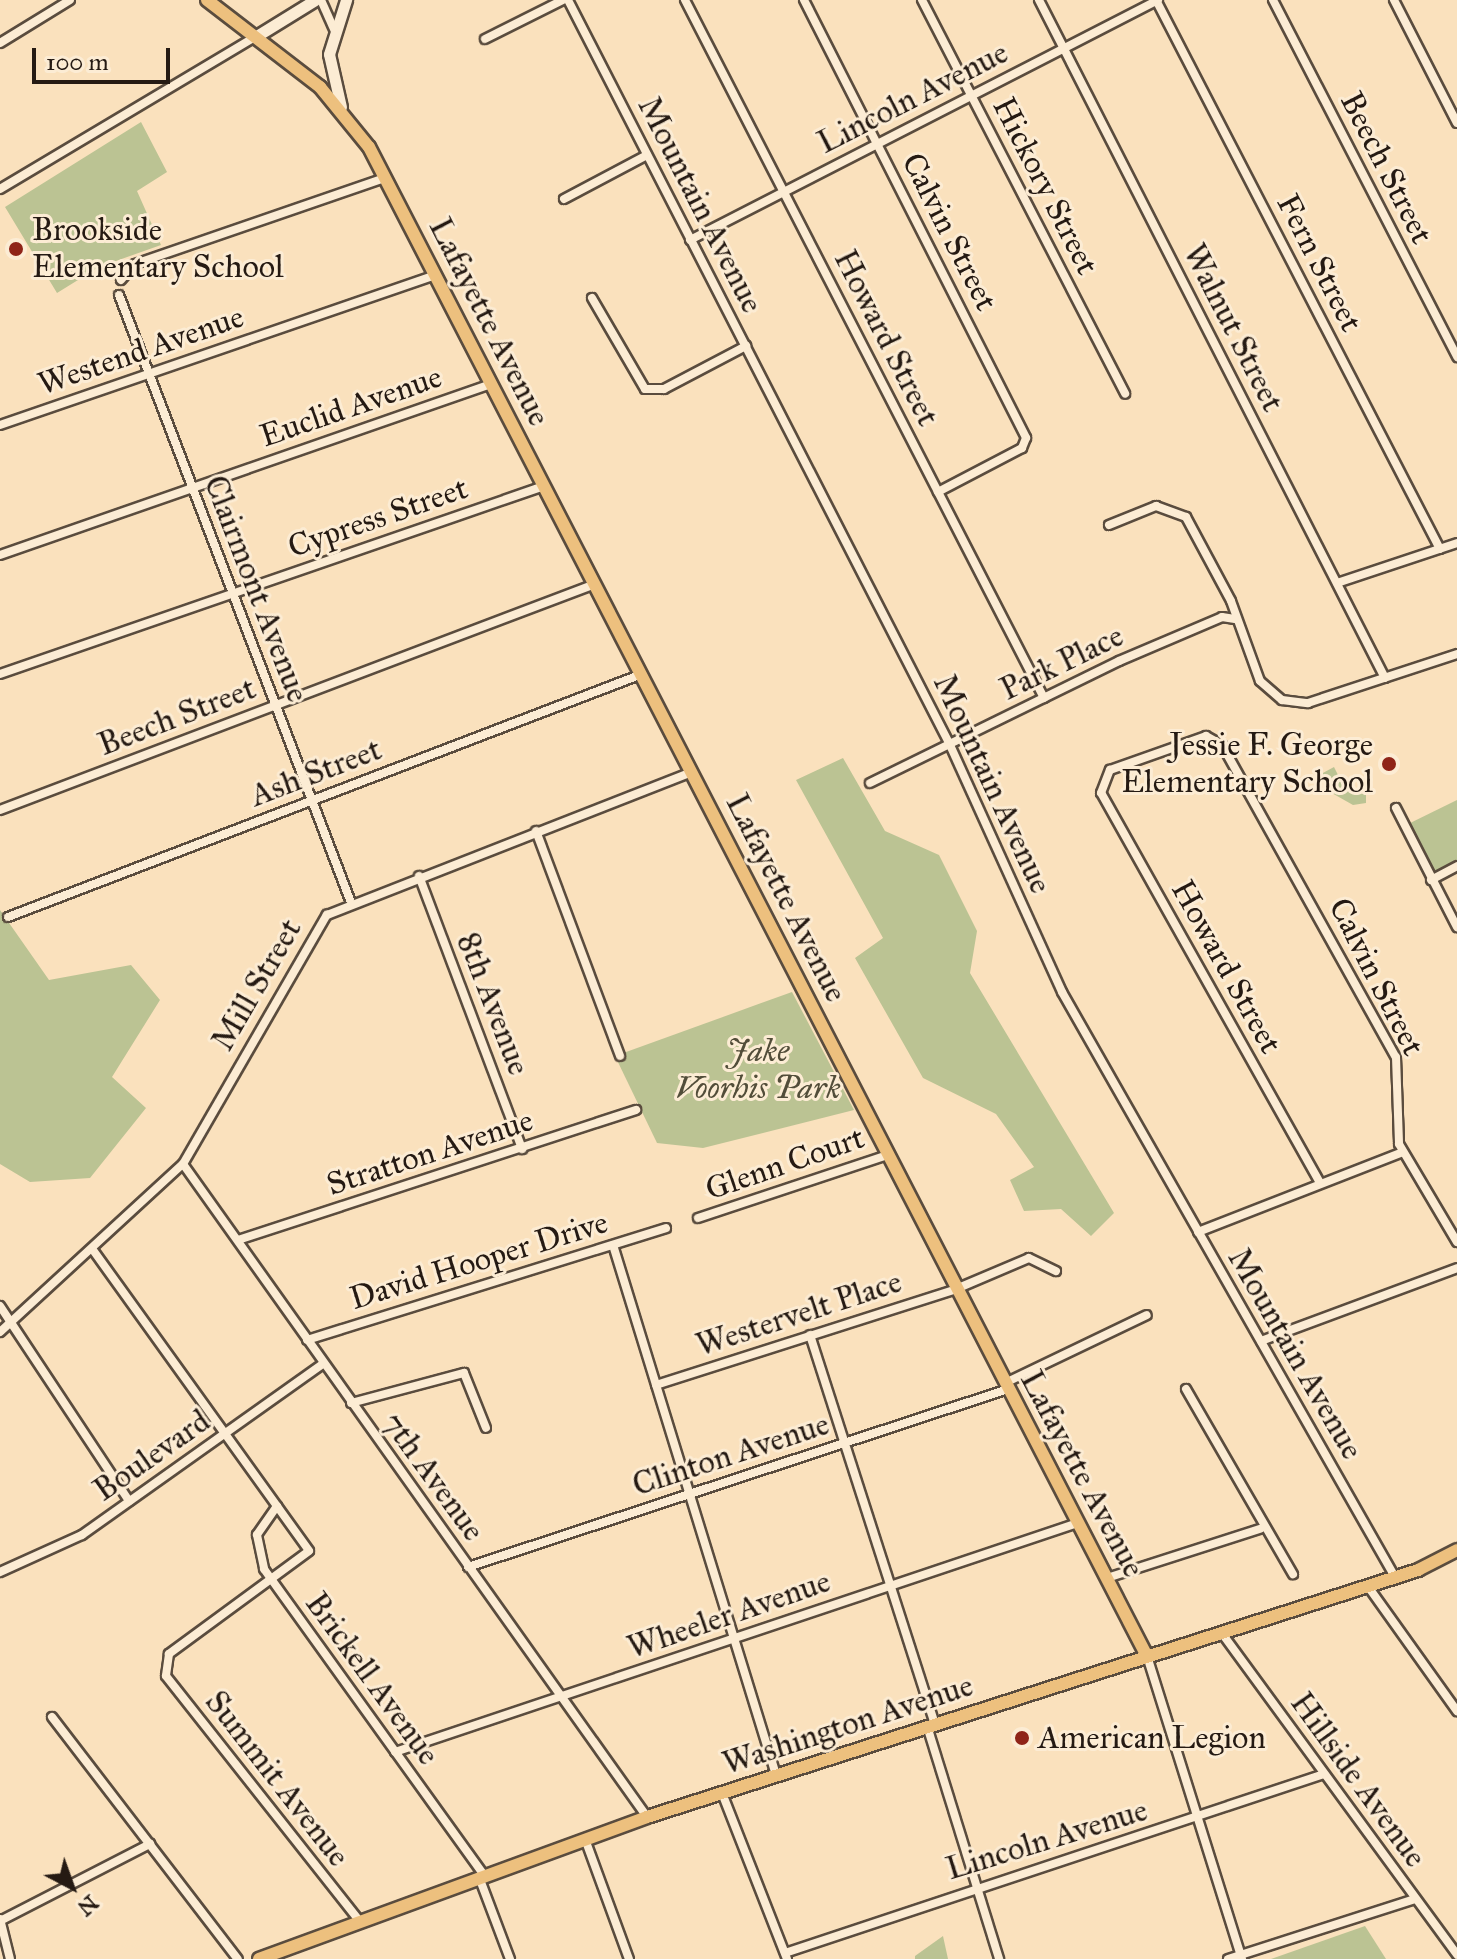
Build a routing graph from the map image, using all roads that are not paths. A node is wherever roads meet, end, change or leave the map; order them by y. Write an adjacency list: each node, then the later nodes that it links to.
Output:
1 (70, 0): 16 (street)
2 (207, 0): 14 (main road, Lafayette Avenue)
3 (318, 0): 13 (street); 14 (main road)
4 (346, 0): 13 (main road)
5 (565, 0): 15 (street); 22 (street, Mountain Avenue)
6 (685, 0): 25 (street, Howard Street)
7 (804, 0): 21 (street, Calvin Street)
8 (922, 0): 18 (street, Hickory Street)
9 (1039, 0): 17 (street, Walnut Street)
10 (1157, 0): 17 (street, Lincoln Avenue); 43 (street, Fern Street)
11 (1273, 0): 33 (street, Beech Street)
12 (1394, 0): 20 (street)
13 (334, 29): 19 (main road)
14 (255, 37): 19 (main road, Lafayette Avenue); 24 (street)
15 (485, 39)
16 (0, 43)
17 (1063, 49): 18 (street, Lincoln Avenue); 45 (street, Walnut Street)
18 (971, 96): 21 (street, Lincoln Avenue); 36 (street, Hickory Street)
19 (337, 104): 23 (main road, Lafayette Avenue)
20 (1457, 123)
21 (877, 144): 25 (street, Lincoln Avenue); 40 (street, Calvin Street)
22 (647, 155): 26 (street); 27 (street, Mountain Avenue)
23 (385, 178): 28 (main road, Lafayette Avenue); 29 (street)
24 (0, 189)
25 (783, 192): 27 (street, Lincoln Avenue); 40 (street, Howard Street)
26 (564, 199)
27 (690, 240): 32 (street, Mountain Avenue)
28 (435, 275): 34 (street, Westend Avenue); 35 (main road, Lafayette Avenue)
29 (121, 280)
30 (119, 295): 34 (street, Clairmont Avenue)
31 (592, 298): 32 (street)
32 (746, 346): 56 (street, Mountain Avenue)
33 (1457, 357)
34 (148, 374): 37 (street, Westend Avenue); 39 (street, Clairmont Avenue)
35 (491, 384): 38 (main road, Lafayette Avenue); 39 (street, Euclid Avenue)
36 (1125, 394)
37 (0, 425)
38 (544, 486): 46 (main road, Lafayette Avenue); 47 (street, Cypress Street)
39 (192, 488): 44 (street, Euclid Avenue); 47 (street, Clairmont Avenue)
40 (938, 492): 53 (street, Howard Street)
41 (1109, 525): 48 (street)
42 (1457, 543): 43 (street)
43 (1440, 549): 45 (street)
44 (0, 555)
45 (1337, 583): 52 (street, Walnut Street)
46 (595, 584): 51 (main road, Lafayette Avenue); 54 (street, Beech Street)
47 (232, 594): 50 (street, Cypress Street); 54 (street, Clairmont Avenue)
48 (1235, 619): 52 (street); 53 (street, Park Place)
49 (1457, 654): 52 (street)
50 (0, 674)
51 (642, 674): 57 (main road, Lafayette Avenue); 59 (street, Ash Street)
52 (1385, 678)
53 (1044, 698): 56 (street, Park Place)
54 (275, 705): 59 (street, Clairmont Avenue); 61 (street, Beech Street)
55 (1219, 742): 72 (street, Calvin Street); 75 (street, Howard Street)
56 (950, 745): 58 (street, Park Place); 78 (street, Mountain Avenue)
57 (692, 772): 62 (street, Mill Street); 73 (main road, Lafayette Avenue)
58 (870, 783)
59 (312, 801): 66 (street, Clairmont Avenue); 67 (street, Ash Street)
60 (1396, 808): 65 (street)
61 (0, 810)
62 (536, 831): 64 (street, Mill Street); 69 (street)
63 (1457, 866): 65 (street)
64 (419, 876): 66 (street, Mill Street); 71 (street, 8th Avenue)
65 (1431, 880): 68 (street)
66 (350, 900): 74 (street, Mill Street)
67 (8, 917)
68 (1457, 927)
69 (620, 1056)
70 (636, 1110): 71 (street, Stratton Avenue)
71 (522, 1149): 79 (street, Stratton Avenue)
72 (1403, 1152): 75 (street); 80 (street, Calvin Street)
73 (887, 1155): 76 (street, Glenn Court); 85 (main road, Lafayette Avenue)
74 (183, 1164): 79 (street, 7th Avenue); 82 (street, Mill Street)
75 (1319, 1181): 78 (street)
76 (698, 1218)
77 (666, 1228): 81 (street, David Hooper Drive)
78 (1198, 1232): 91 (street, Mountain Avenue)
79 (238, 1240): 90 (street, 7th Avenue)
80 (1457, 1242)
81 (613, 1245): 90 (street, David Hooper Drive); 93 (street)
82 (93, 1250): 88 (street, Mill Street); 98 (street)
83 (1457, 1268): 91 (street)
84 (1056, 1271): 85 (street, Westervelt Place)
85 (956, 1289): 89 (street, Westervelt Place); 94 (main road, Lafayette Avenue)
86 (0, 1306): 88 (street)
87 (1147, 1315): 94 (street, Clinton Avenue)
88 (4, 1329): 101 (street)
89 (810, 1335): 93 (street, Westervelt Place); 99 (street)
90 (307, 1340): 92 (street, 7th Avenue)
91 (1261, 1341): 109 (street, Mountain Avenue)
92 (323, 1364): 96 (street, 7th Avenue); 98 (street, Boulevard)
93 (656, 1385): 100 (street)
94 (1007, 1386): 99 (street, Clinton Avenue); 103 (main road, Lafayette Avenue)
95 (1186, 1389): 104 (street)
96 (351, 1403): 97 (street); 106 (street, 7th Avenue)
97 (486, 1428)
98 (225, 1433): 101 (street, Boulevard); 102 (street)
99 (845, 1443): 100 (street, Clinton Avenue); 113 (street)
100 (689, 1494): 106 (street, Clinton Avenue); 115 (street)
101 (129, 1501): 107 (street, Boulevard)
102 (277, 1506): 111 (street, Brickell Avenue); 111 (street)
103 (1078, 1523): 110 (main road, Lafayette Avenue); 113 (street, Wheeler Avenue)
104 (1260, 1529): 108 (street); 110 (street)
105 (1457, 1550): 109 (main road, Washington Avenue)
106 (468, 1567): 117 (street, 7th Avenue)
107 (0, 1572)
108 (1293, 1574)
109 (1395, 1577): 112 (main road, Washington Avenue)
110 (1107, 1578): 116 (main road, Lafayette Avenue)
111 (270, 1579): 121 (street, Brickell Avenue); 133 (street, Summit Avenue)
112 (1367, 1585): 114 (main road, Washington Avenue); 118 (street)
113 (891, 1586): 115 (street, Wheeler Avenue); 120 (street)
114 (1221, 1632): 116 (main road, Washington Avenue); 122 (street, Hillside Avenue)
115 (733, 1639): 117 (street, Wheeler Avenue); 123 (street)
116 (1147, 1656): 120 (main road, Washington Avenue); 126 (street, Lafayette Avenue)
117 (561, 1696): 121 (street, Wheeler Avenue); 125 (street, 7th Avenue)
118 (1457, 1711)
119 (52, 1717): 128 (street)
120 (931, 1725): 123 (main road, Washington Avenue); 130 (street)
121 (395, 1752): 129 (street, Brickell Avenue)
122 (1324, 1774): 126 (street, Lincoln Avenue); 131 (street, Hillside Avenue)
123 (776, 1775): 124 (main road, Washington Avenue)
124 (722, 1793): 125 (main road, Washington Avenue); 135 (street)
125 (647, 1817): 127 (main road, Washington Avenue)
126 (1197, 1817): 130 (street, Lincoln Avenue); 136 (street, Lafayette Avenue)
127 (585, 1839): 129 (main road, Washington Avenue); 141 (street)
128 (150, 1844): 132 (street); 138 (street)
129 (482, 1876): 133 (main road, Washington Avenue); 140 (street, Brickell Avenue)
130 (976, 1887): 135 (street, Lincoln Avenue); 142 (street)
131 (1415, 1899): 134 (street, Hillside Avenue); 136 (street)
132 (0, 1920): 137 (street)
133 (359, 1920): 139 (main road, Washington Avenue)
134 (1457, 1955)
135 (786, 1956)
136 (1241, 1957): 143 (street)
137 (10, 1959)
138 (238, 1959)
139 (259, 1959)
140 (510, 1959)
141 (629, 1959)
142 (999, 1959)
143 (1228, 1959)

